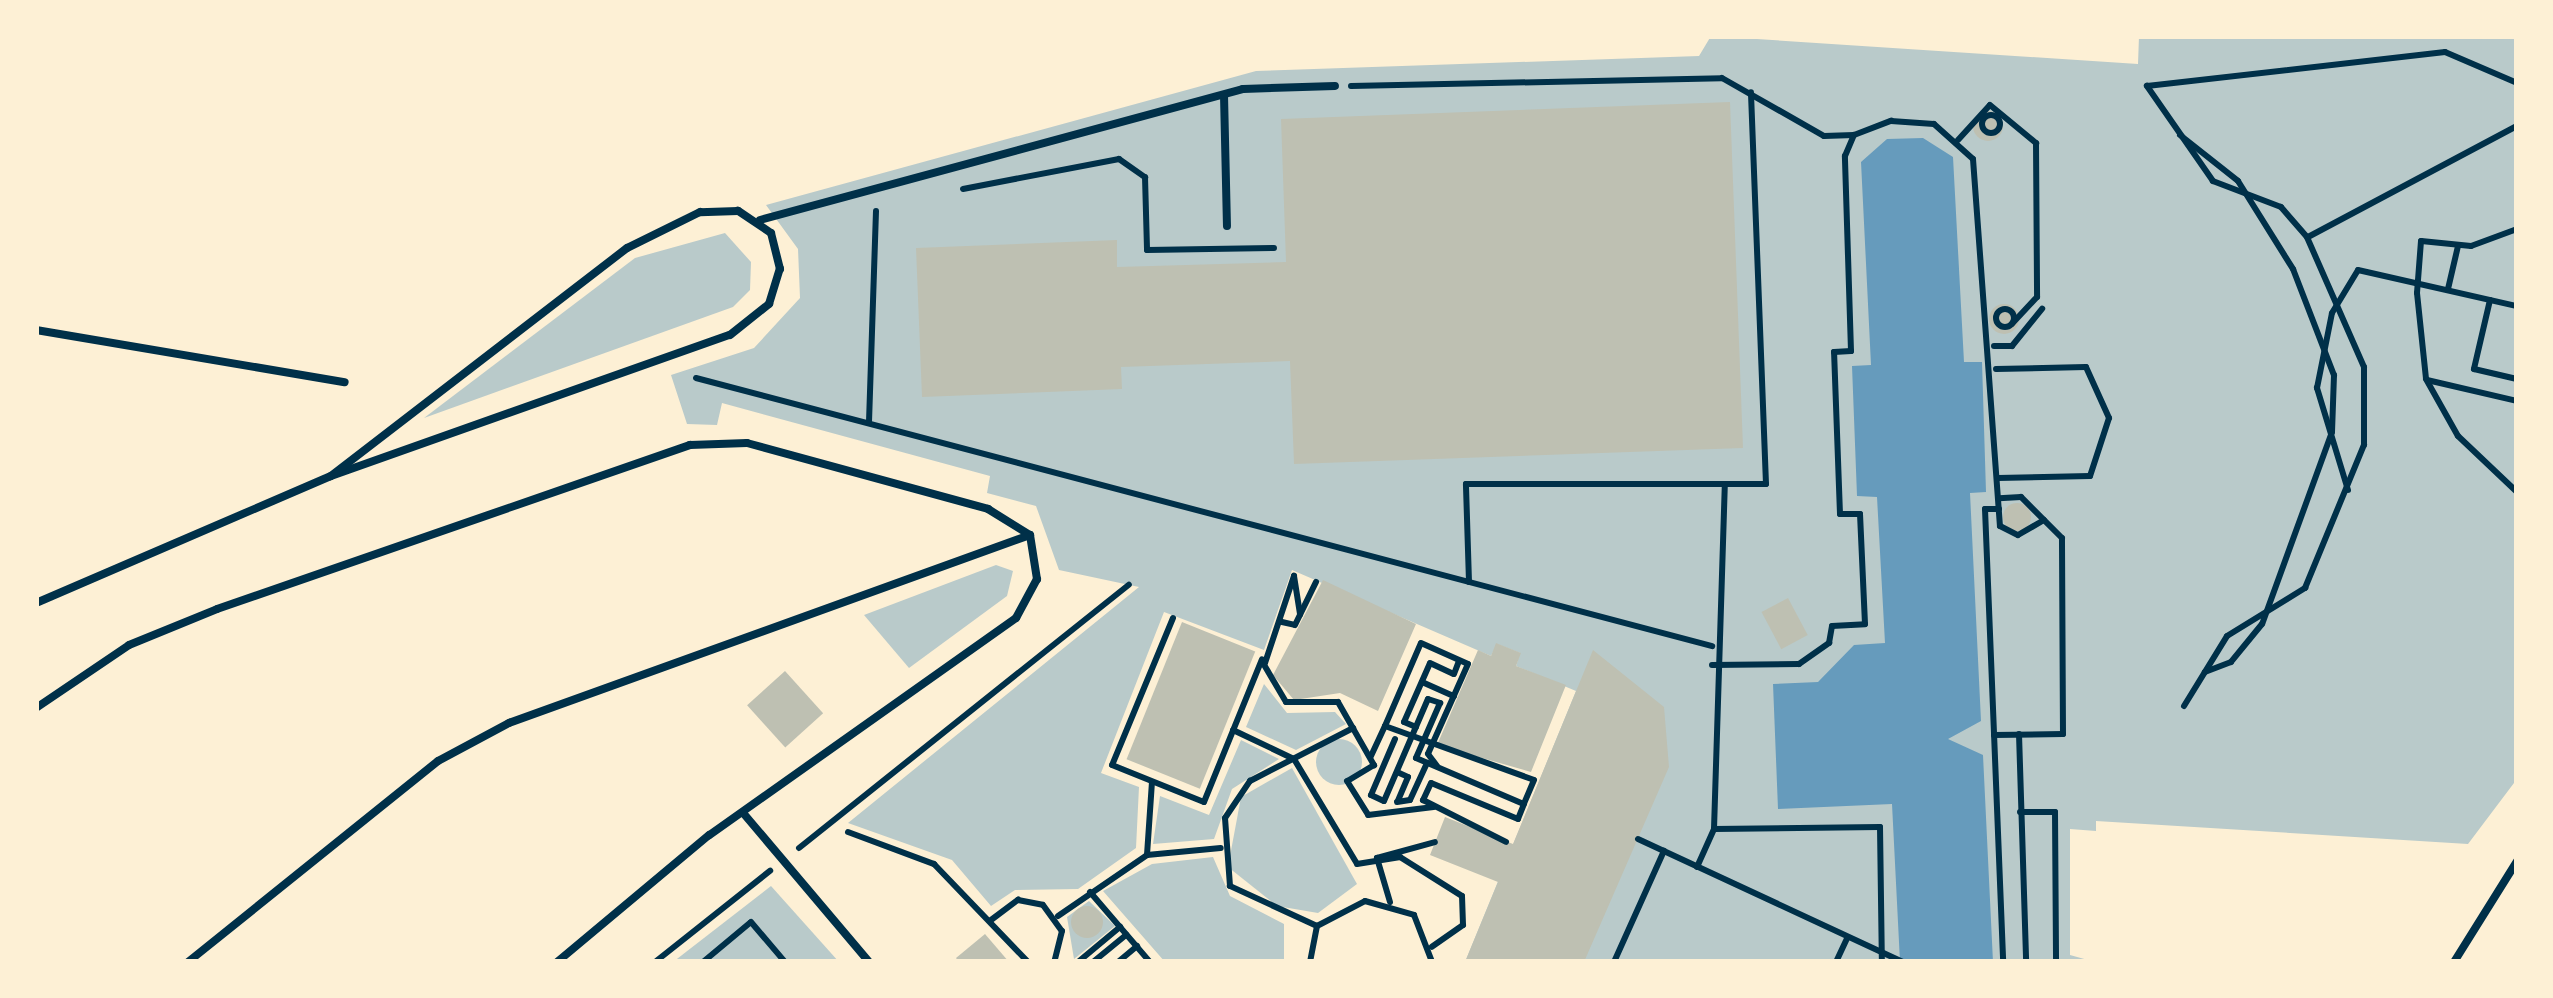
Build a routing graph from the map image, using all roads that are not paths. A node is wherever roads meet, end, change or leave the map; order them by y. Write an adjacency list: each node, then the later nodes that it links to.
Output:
1 (1335, 86): 2 (lane)
2 (1224, 95): 3 (lane); 4 (lane)
3 (760, 220): 7 (lane); 7 (lane)
4 (1227, 226)
5 (36, 330): 6 (lane)
6 (346, 382)
7 (331, 476): 9 (lane)
8 (1030, 536): 10 (lane); 11 (lane); 13 (lane)
9 (36, 603)
10 (36, 708)
11 (744, 814): 14 (lane); 15 (lane)
12 (2517, 861): 16 (lane)
13 (188, 962)
14 (557, 962)
15 (869, 962)
16 (2454, 962)

